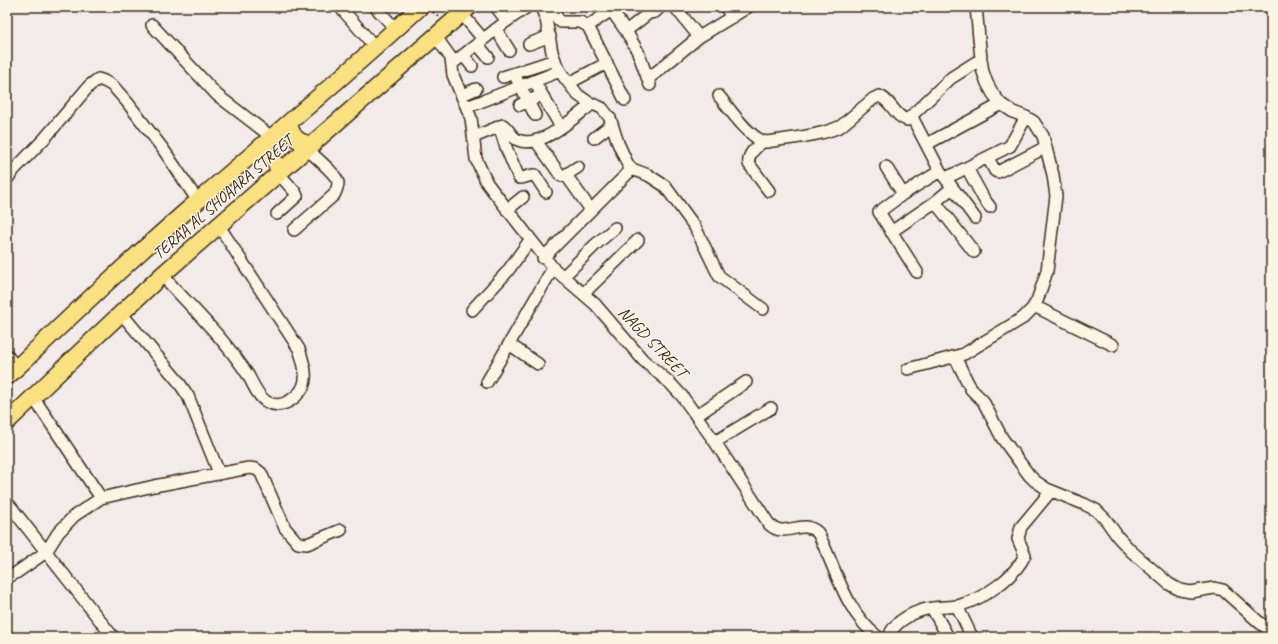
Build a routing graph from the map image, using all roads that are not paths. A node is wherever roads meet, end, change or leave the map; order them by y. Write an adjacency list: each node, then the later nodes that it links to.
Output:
1 (340, 7): 27 (street)
2 (375, 7): 19 (street)
3 (496, 7): 16 (street)
4 (527, 7): 16 (street)
5 (541, 7): 22 (street)
6 (553, 7): 18 (street)
7 (660, 7): 21 (street)
8 (675, 7): 24 (street)
9 (725, 7): 15 (street)
10 (746, 7): 15 (street)
11 (976, 7): 31 (street)
12 (612, 8): 18 (street); 21 (street)
13 (413, 9): 19 (highway, TERAA AL SHOAARA STREET)
14 (466, 10): 23 (highway, TERAA AL SHOAARA STREET); 25 (street)
15 (733, 17): 24 (street)
16 (507, 21): 20 (street)
17 (152, 25): 57 (street)
18 (588, 26): 33 (street)
19 (396, 29): 27 (highway, TERAA AL SHOAARA STREET)
20 (496, 29): 25 (street); 28 (street)
21 (626, 31): 24 (street)
22 (550, 36): 26 (street); 32 (street)
23 (436, 37): 34 (street, NAGD STREET); 62 (highway, TERAA AL SHOAARA STREET)
24 (699, 37)
25 (480, 42): 29 (street); 30 (street)
26 (528, 44)
27 (376, 48): 52 (highway, TERAA AL SHOAARA STREET)
28 (509, 50)
29 (463, 55): 34 (street); 35 (street)
30 (488, 57)
31 (981, 59): 47 (street); 50 (street)
32 (554, 60): 36 (street); 39 (street)
33 (606, 63): 38 (street); 44 (street)
34 (452, 64): 41 (street, NAGD STREET)
35 (472, 66)
36 (560, 71): 37 (street); 38 (street)
37 (534, 81): 39 (street); 42 (street)
38 (569, 82): 46 (street)
39 (520, 87): 45 (street); 48 (street)
40 (476, 88): 41 (street)
41 (462, 95): 48 (street, NAGD STREET)
42 (542, 95): 45 (street); 55 (street)
43 (719, 96): 60 (street)
44 (625, 100)
45 (524, 104): 49 (street)
46 (592, 104): 53 (street); 55 (street)
47 (1001, 104): 51 (street); 61 (street)
48 (467, 107): 56 (street, NAGD STREET)
49 (535, 115)
50 (912, 117): 60 (street); 61 (street)
51 (1026, 117): 63 (street); 65 (street)
52 (289, 123): 57 (highway, TERAA AL SHOAARA STREET); 62 (highway)
53 (612, 124): 58 (street); 69 (street)
54 (499, 126): 56 (street); 59 (street); 76 (street)
55 (561, 127): 59 (street)
56 (474, 137): 82 (street, NAGD STREET)
57 (273, 138): 64 (highway, TERAA AL SHOAARA STREET)
58 (594, 138)
59 (536, 141): 72 (street)
60 (763, 141): 75 (street)
61 (927, 144): 71 (street)
62 (310, 146): 70 (highway, TERAA AL SHOAARA STREET); 88 (street)
63 (1046, 147): 65 (street); 99 (street)
64 (260, 149): 70 (highway); 79 (highway, TERAA AL SHOAARA STREET)
65 (988, 158): 68 (street)
66 (578, 167): 72 (street)
67 (886, 167): 77 (street)
68 (966, 168): 71 (street); 81 (street)
69 (632, 169): 83 (street); 100 (street)
70 (279, 174): 84 (street); 86 (highway, TERAA AL SHOAARA STREET)
71 (943, 174): 74 (street); 77 (street)
72 (566, 175): 83 (street)
73 (7, 179): 79 (street)
74 (952, 188): 80 (street); 85 (street)
75 (769, 191)
76 (546, 192)
77 (903, 194): 89 (street)
78 (524, 197): 82 (street)
79 (198, 200): 109 (highway, TERAA AL SHOAARA STREET)
80 (936, 202): 89 (street); 92 (street)
81 (990, 207)
82 (507, 210): 90 (street, NAGD STREET)
83 (591, 210): 93 (street)
84 (277, 214)
85 (975, 218)
86 (219, 226): 96 (highway, TERAA AL SHOAARA STREET); 96 (street)
87 (615, 228): 97 (street)
88 (294, 230)
89 (891, 232): 95 (street)
90 (530, 240): 93 (street, NAGD STREET); 101 (street)
91 (638, 240): 98 (street)
92 (974, 252)
93 (543, 258): 94 (street, NAGD STREET)
94 (552, 268): 97 (street, NAGD STREET); 103 (street)
95 (917, 272)
96 (162, 275): 102 (highway, TERAA AL SHOAARA STREET)
97 (563, 277): 98 (street, NAGD STREET)
98 (583, 294): 114 (street, NAGD STREET)
99 (1034, 306): 104 (street); 106 (street)
100 (763, 309)
101 (472, 310)
102 (121, 313): 112 (highway, TERAA AL SHOAARA STREET); 117 (street)
103 (509, 344): 107 (street); 110 (street)
104 (1113, 345)
105 (7, 355): 109 (street)
106 (955, 358): 108 (street); 118 (street)
107 (538, 364)
108 (908, 369)
109 (11, 372)
110 (487, 382)
111 (746, 382): 114 (street)
112 (33, 397): 115 (highway, TERAA AL SHOAARA STREET); 119 (street)
113 (771, 408): 116 (street)
114 (696, 416): 116 (street, NAGD STREET)
115 (7, 422)
116 (715, 442): 128 (street, NAGD STREET)
117 (220, 473): 119 (street); 121 (street)
118 (1051, 491): 124 (street); 126 (street)
119 (101, 498): 122 (street)
120 (7, 502): 122 (street)
121 (341, 530)
122 (46, 552): 123 (street); 127 (street)
123 (7, 578)
124 (957, 606): 125 (street); 131 (street)
125 (932, 608): 129 (street); 130 (street)
126 (1271, 631)
127 (113, 637)
128 (878, 637)
129 (889, 637)
130 (948, 637)
131 (972, 637)

